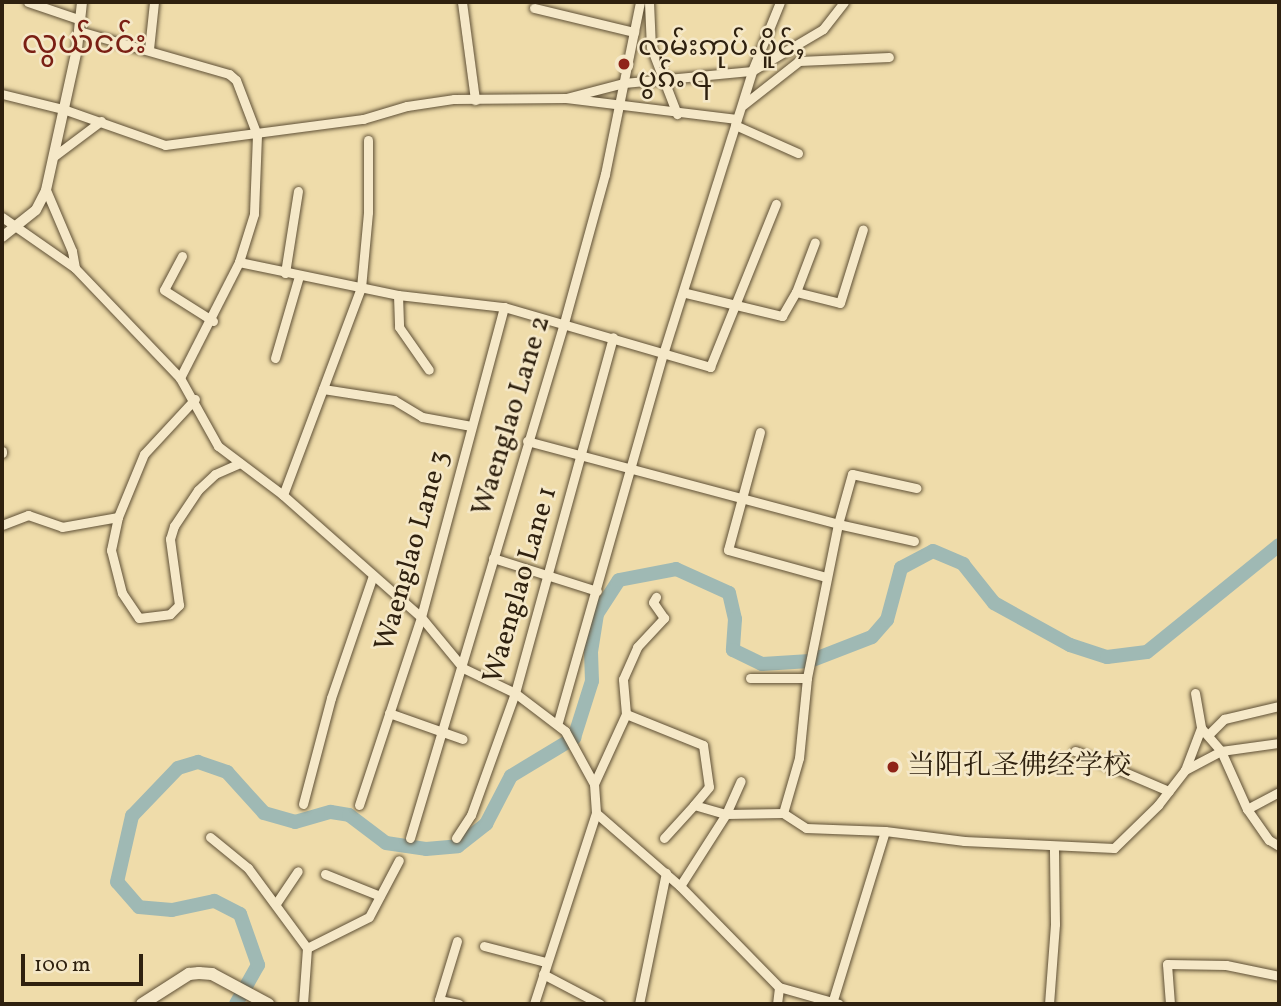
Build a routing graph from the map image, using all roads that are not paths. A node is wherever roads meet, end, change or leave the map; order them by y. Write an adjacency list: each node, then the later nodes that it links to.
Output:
1 (28, 2): 10 (street)
2 (82, 2): 10 (street)
3 (154, 2): 12 (street)
4 (463, 2): 19 (street)
5 (640, 2): 11 (street, Waenglao Lane 2)
6 (649, 2): 15 (street)
7 (780, 2): 14 (street)
8 (844, 2): 14 (street)
9 (534, 8): 11 (street)
10 (80, 26): 12 (street); 22 (street)
11 (634, 32): 16 (street, Waenglao Lane 2)
12 (149, 49): 26 (street)
13 (889, 57): 21 (street)
14 (752, 71): 15 (street); 21 (street)
15 (662, 80): 16 (street); 23 (street)
16 (624, 83): 18 (street); 20 (street, Waenglao Lane 2)
17 (2, 94): 22 (street)
18 (566, 98): 19 (street); 20 (street)
19 (475, 100): 26 (street)
20 (620, 106): 23 (street); 50 (street, Waenglao Lane 2)
21 (741, 106): 25 (street)
22 (63, 109): 24 (street); 29 (street)
23 (677, 114): 25 (street)
24 (101, 121): 26 (street); 29 (street)
25 (736, 122): 28 (street); 45 (street)
26 (257, 135): 39 (street)
27 (368, 139): 43 (street)
28 (799, 153)
29 (53, 157): 30 (street)
30 (47, 190): 34 (street); 40 (street)
31 (298, 191): 41 (street)
32 (776, 204): 47 (street)
33 (2, 217): 34 (street)
34 (15, 226): 36 (street); 40 (street)
35 (863, 229): 44 (street)
36 (2, 237)
37 (815, 242): 44 (street)
38 (182, 256): 49 (street)
39 (239, 262): 41 (street); 49 (street)
40 (75, 268): 55 (street)
41 (285, 273): 42 (street)
42 (299, 276): 43 (street); 53 (street)
43 (360, 288): 46 (street); 56 (street)
44 (796, 292): 47 (street)
45 (686, 293): 47 (street); 52 (street)
46 (398, 295): 48 (street); 54 (street)
47 (737, 306): 52 (street)
48 (504, 307): 50 (street); 58 (street, Waenglao Lane 3)
49 (212, 321): 55 (street)
50 (564, 324): 51 (street); 60 (street, Waenglao Lane 2)
51 (613, 337): 52 (street); 61 (street, Waenglao Lane 1)
52 (663, 354): 63 (street)
53 (275, 358)
54 (429, 370)
55 (180, 378): 57 (street)
56 (323, 389): 58 (street); 65 (street)
57 (195, 399): 62 (street); 67 (street)
58 (471, 426): 77 (street, Waenglao Lane 3)
59 (760, 432): 66 (street)
60 (527, 441): 61 (street); 71 (street, Waenglao Lane 2)
61 (580, 455): 63 (street); 72 (street, Waenglao Lane 1)
62 (240, 463): 65 (street); 67 (street)
63 (632, 468): 66 (street); 75 (street)
64 (916, 488): 68 (street)
65 (283, 495): 74 (street)
66 (742, 500): 68 (street); 73 (street)
67 (118, 517): 69 (street)
68 (838, 524): 70 (street); 73 (street)
69 (2, 525)
70 (914, 541)
71 (493, 558): 72 (street); 78 (street, Waenglao Lane 2)
72 (547, 576): 75 (street); 82 (street, Waenglao Lane 1)
73 (826, 577): 80 (street)
74 (372, 578): 77 (street); 98 (street)
75 (597, 591): 86 (street)
76 (656, 597): 85 (street)
77 (421, 617): 78 (street); 84 (street, Waenglao Lane 3)
78 (463, 668): 82 (street); 88 (street, Waenglao Lane 2)
79 (750, 678): 80 (street)
80 (807, 678): 103 (street)
81 (1195, 692): 87 (street)
82 (515, 693): 86 (street); 108 (street, Waenglao Lane 1)
83 (1279, 706): 87 (street)
84 (389, 713): 88 (street); 99 (street, Waenglao Lane 3)
85 (625, 715): 95 (street); 100 (street)
86 (558, 722): 95 (street)
87 (1205, 732): 92 (street); 93 (street)
88 (443, 733): 89 (street); 107 (street, Waenglao Lane 2)
89 (463, 739)
90 (1279, 743): 92 (street)
91 (1075, 751): 96 (street)
92 (1221, 751): 93 (street); 101 (street)
93 (1185, 770): 96 (street)
94 (741, 781): 104 (street)
95 (594, 784): 102 (street)
96 (1169, 791): 111 (street)
97 (1279, 792): 101 (street)
98 (303, 804)
99 (359, 805)
100 (694, 805): 104 (street); 109 (street)
101 (1247, 809): 110 (street)
102 (596, 813): 114 (street); 122 (street)
103 (783, 813): 104 (street); 105 (street)
104 (726, 814): 116 (street)
105 (885, 831): 111 (street); 134 (street)
106 (210, 837): 118 (street)
107 (410, 838)
108 (456, 838)
109 (664, 838)
110 (1279, 846)
111 (1054, 848): 135 (street)
112 (398, 860): 117 (street)
113 (298, 871): 118 (street)
114 (666, 873): 116 (street); 132 (street)
115 (325, 874): 117 (street)
116 (680, 886): 125 (street)
117 (380, 896): 121 (street)
118 (277, 902): 121 (street)
119 (457, 941): 129 (street)
120 (484, 946): 122 (street)
121 (307, 948): 128 (street)
122 (546, 962): 123 (street)
123 (542, 974): 130 (street); 131 (street)
124 (1279, 976): 136 (street)
125 (779, 988): 133 (street); 134 (street)
126 (262, 1001): 127 (main road)
127 (142, 1004)
128 (303, 1004)
129 (459, 1004)
130 (534, 1004)
131 (600, 1004)
132 (639, 1004)
133 (777, 1004)
134 (836, 1004)
135 (1049, 1004)
136 (1170, 1004)

